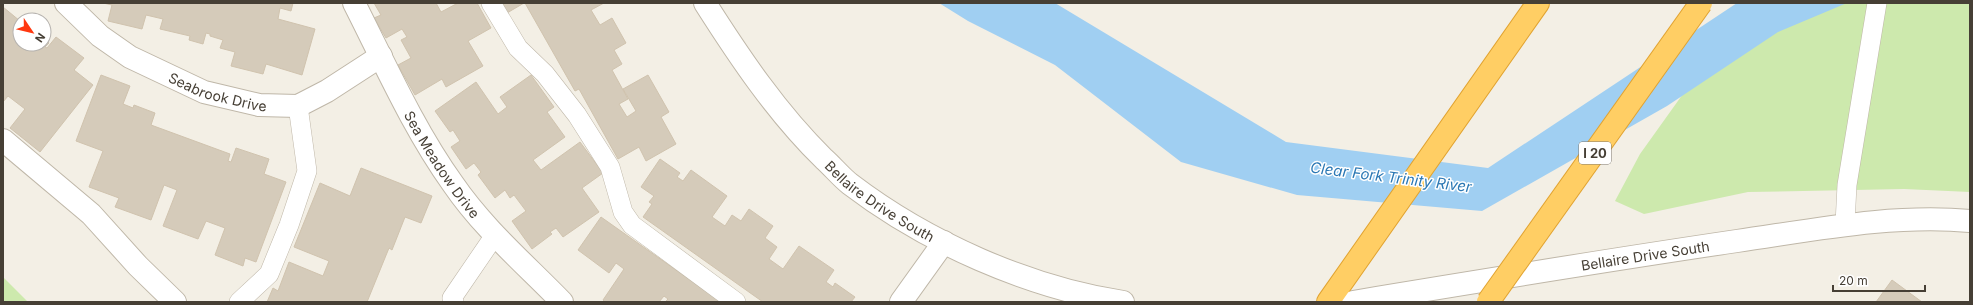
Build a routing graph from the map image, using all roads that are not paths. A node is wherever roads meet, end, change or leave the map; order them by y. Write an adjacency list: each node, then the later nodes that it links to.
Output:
1 (66, 3): 9 (street, Seabrook Drive)
2 (354, 3): 8 (street, Sea Meadow Drive)
3 (491, 3): 19 (lane)
4 (705, 3): 14 (street, Bellaire Drive South)
5 (1538, 3): 22 (highway)
6 (1701, 3): 24 (highway, I 20, bridge)
7 (1877, 3): 12 (lane)
8 (381, 56): 9 (street, Seabrook Drive); 13 (street, Sea Meadow Drive)
9 (298, 106): 16 (lane)
10 (3, 140): 15 (street)
11 (1970, 221): 12 (street, Bellaire Drive South)
12 (1845, 224): 23 (street, Bellaire Drive South)
13 (496, 235): 17 (lane); 18 (street, Sea Meadow Drive)
14 (944, 242): 20 (street); 21 (street, Bellaire Drive South)
15 (175, 302)
16 (239, 302)
17 (454, 302)
18 (562, 302)
19 (736, 302)
20 (901, 302)
21 (1123, 302)
22 (1328, 302)
23 (1353, 302)
24 (1488, 302)

